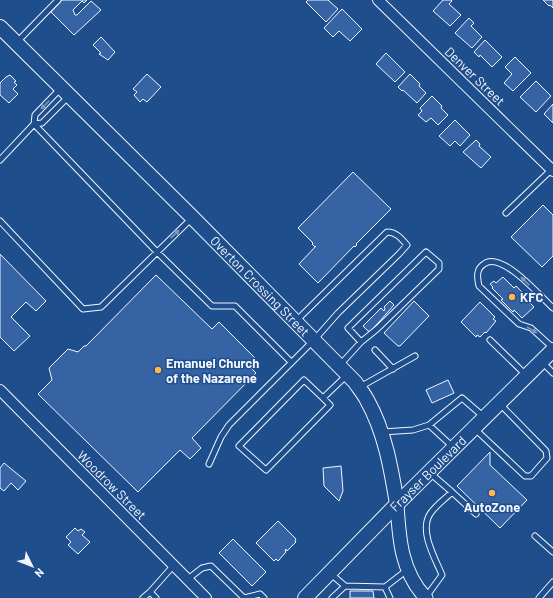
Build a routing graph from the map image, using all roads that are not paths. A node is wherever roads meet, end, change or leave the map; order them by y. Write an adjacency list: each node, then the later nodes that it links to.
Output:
1 (58, 0): 4 (lane)
2 (378, 0): 8 (street, Denver Street)
3 (0, 26): 4 (main road, Overton Crossing Street)
4 (16, 42): 5 (main road, Overton Crossing Street)
5 (65, 92): 6 (lane); 6 (lane, one-way to 6); 10 (main road, Overton Crossing Street)
6 (34, 124): 7 (lane); 12 (lane)
7 (0, 160)
8 (552, 170): 9 (lane)
9 (506, 213)
10 (192, 217): 12 (lane, one-way to 10); 14 (main road, Overton Crossing Street)
11 (0, 221): 12 (lane)
12 (157, 252): 22 (lane)
13 (553, 308): 18 (lane, one-way to 18)
14 (296, 321): 15 (main road, Overton Crossing Street); 15 (lane)
15 (315, 339): 22 (lane); 24 (main road, Overton Crossing Street)
16 (490, 340): 26 (lane)
17 (361, 342): 17 (lane); 24 (lane)
18 (553, 349): 21 (main road, Frayser Boulevard)
19 (374, 350): 23 (lane)
20 (415, 356): 23 (lane)
21 (541, 361): 25 (lane); 26 (main road, Frayser Boulevard)
22 (291, 362): 36 (lane)
23 (393, 368): 27 (lane)
24 (344, 370): 27 (main road, Overton Crossing Street); 29 (lane)
25 (553, 373)
26 (527, 376): 30 (main road, Frayser Boulevard)
27 (359, 387): 34 (main road, Overton Crossing Street)
28 (0, 390): 43 (street, Woodrow Street)
29 (323, 398): 29 (lane)
30 (499, 403): 31 (main road, Frayser Boulevard); 33 (lane)
31 (485, 418): 32 (lane); 33 (main road, Frayser Boulevard)
32 (429, 425): 34 (lane); 35 (lane)
33 (474, 428): 35 (main road, Frayser Boulevard)
34 (381, 432): 39 (main road, Overton Crossing Street)
35 (454, 448): 37 (main road, Frayser Boulevard)
36 (209, 464)
37 (430, 473): 38 (lane); 39 (main road, Frayser Boulevard)
38 (452, 492): 40 (lane); 58 (lane)
39 (396, 504): 44 (street, Overton Crossing Street); 45 (main road, Frayser Boulevard)
40 (476, 514)
41 (535, 536): 42 (lane)
42 (553, 552)
43 (174, 565): 46 (street, Woodrow Street); 50 (lane)
44 (407, 570): 49 (lane); 58 (street, Overton Crossing Street)
45 (329, 573): 48 (lane); 51 (main road, Frayser Boulevard)
46 (188, 579): 54 (street, Woodrow Street); 55 (lane)
47 (553, 582): 59 (lane)
48 (344, 586): 49 (lane); 56 (lane)
49 (385, 587): 57 (lane)
50 (150, 592): 52 (lane); 53 (lane)
51 (307, 597)
52 (143, 598)
53 (156, 598)
54 (206, 598)
55 (264, 598)
56 (332, 598)
57 (390, 598)
58 (426, 598)
59 (539, 598)

